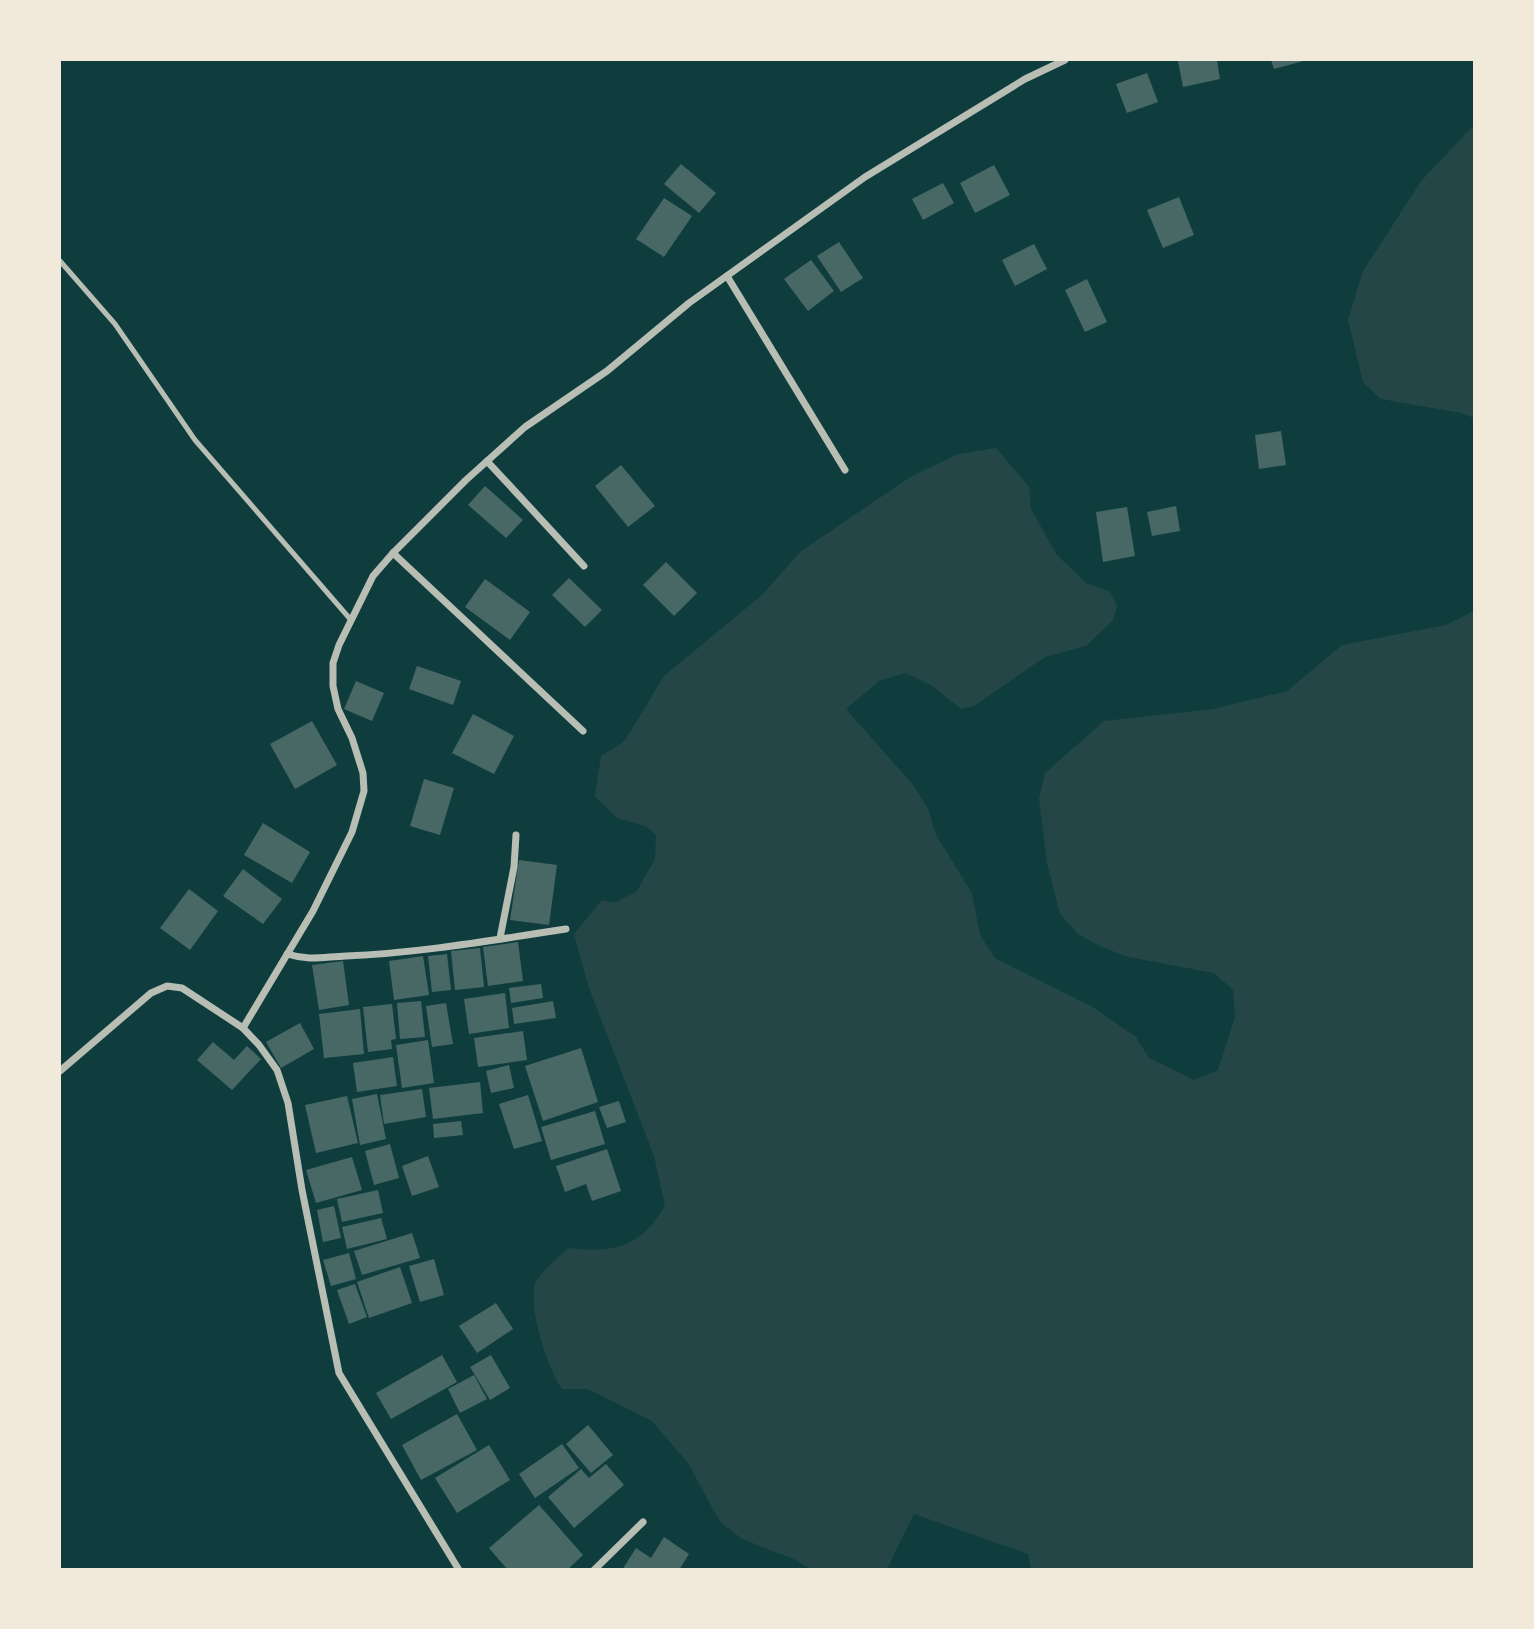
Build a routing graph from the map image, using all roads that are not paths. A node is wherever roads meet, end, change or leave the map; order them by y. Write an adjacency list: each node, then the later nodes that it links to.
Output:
1 (1065, 60): 3 (street)
2 (60, 261): 8 (lane)
3 (727, 276): 4 (street); 5 (street)
4 (487, 461): 6 (street); 7 (street)
5 (845, 470)
6 (393, 553): 8 (street); 9 (street)
7 (584, 566)
8 (351, 620): 13 (street)
9 (583, 731)
10 (516, 835): 12 (street)
11 (566, 929): 12 (street)
12 (500, 939): 13 (street)
13 (287, 954): 14 (street)
14 (243, 1028): 15 (street); 17 (street)
15 (60, 1071)
16 (643, 1522): 18 (street)
17 (459, 1570)
18 (594, 1570)

